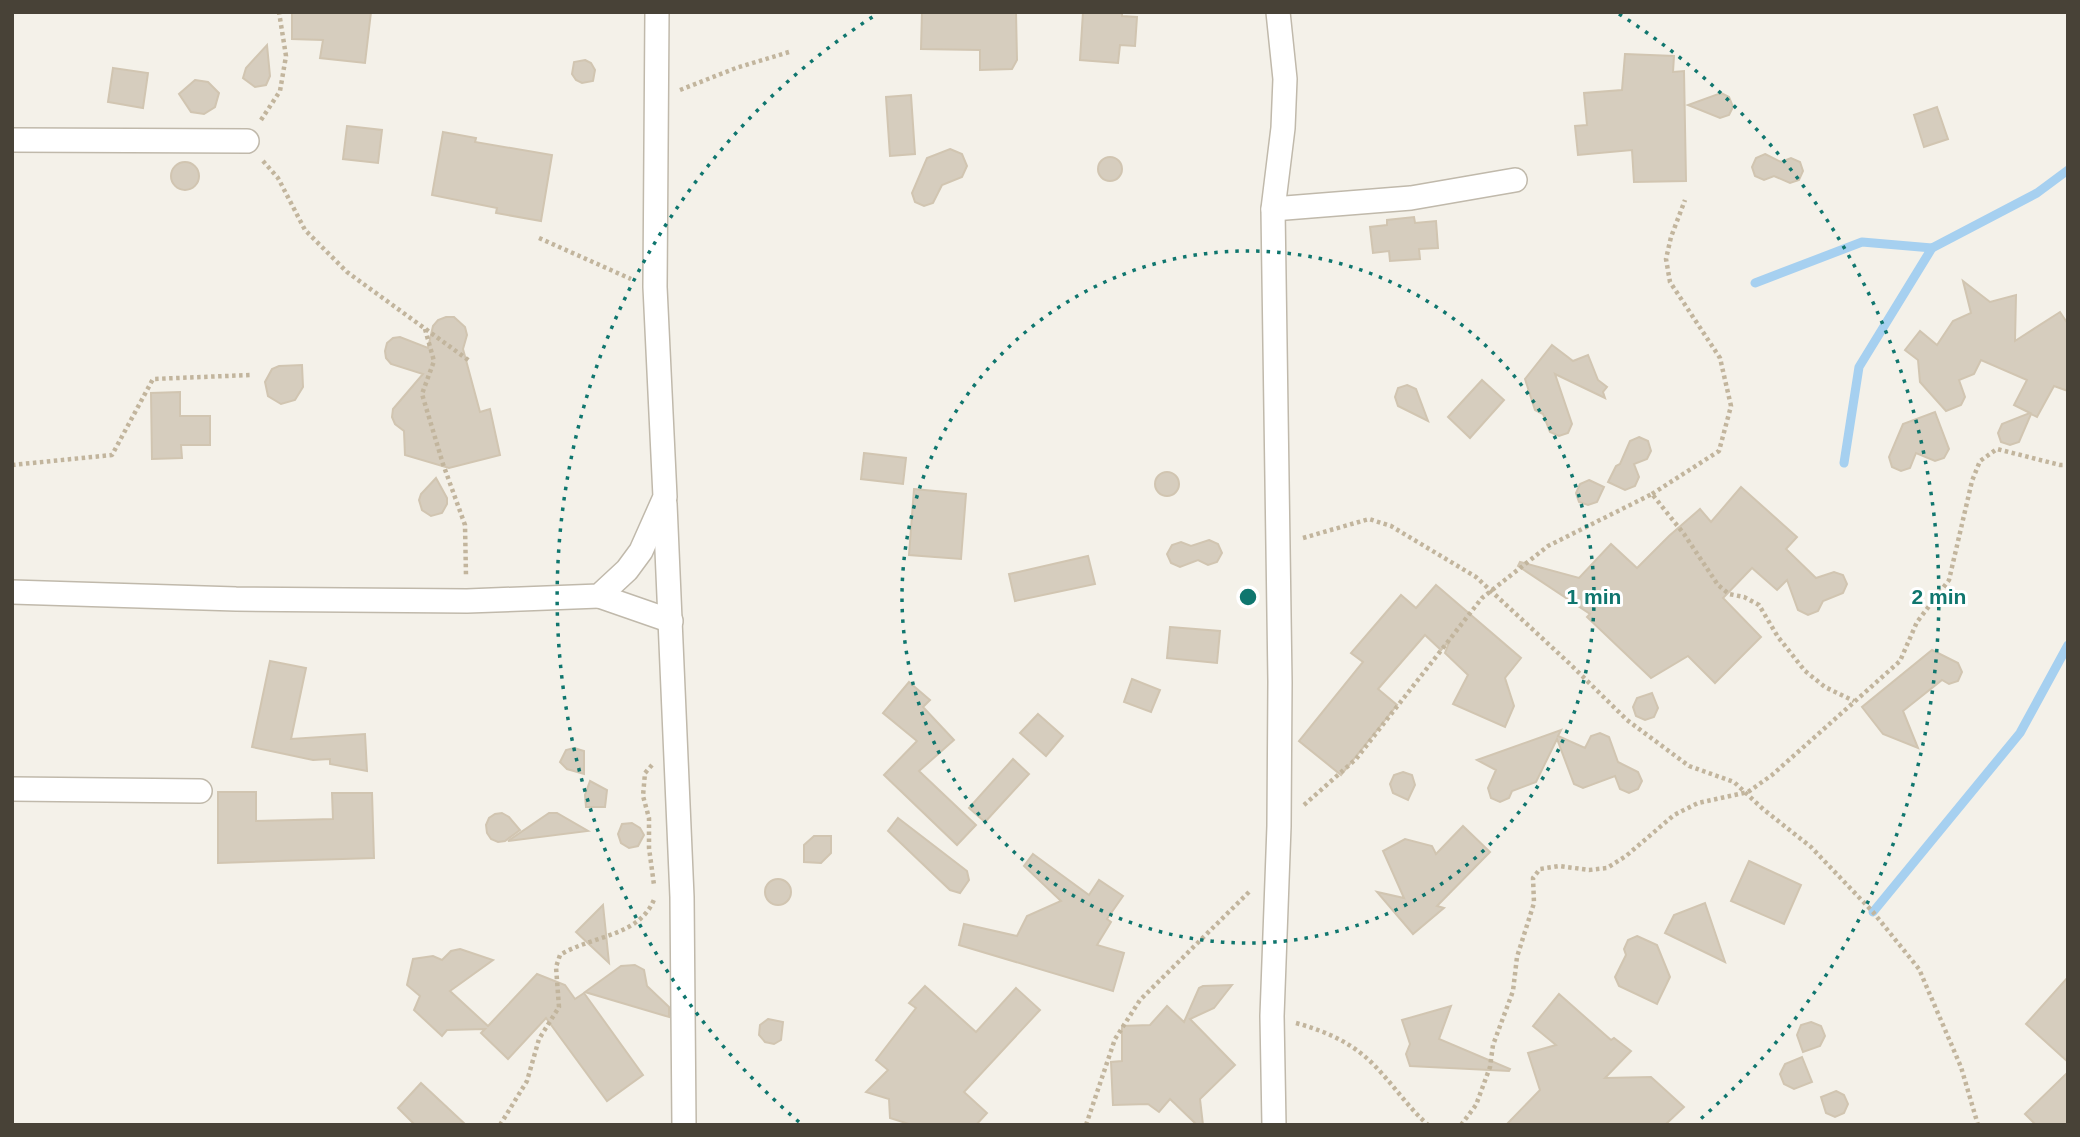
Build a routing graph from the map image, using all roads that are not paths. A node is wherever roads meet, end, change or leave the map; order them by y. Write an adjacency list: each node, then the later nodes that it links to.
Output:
1 (657, 12): 7 (street)
2 (1279, 12): 6 (street)
3 (12, 140): 4 (street)
4 (247, 141)
5 (1515, 180): 6 (street)
6 (1273, 209): 14 (street)
7 (665, 497): 9 (street); 10 (street)
8 (12, 592): 9 (street)
9 (599, 596): 10 (street)
10 (671, 621): 13 (street)
11 (12, 789): 12 (street)
12 (200, 791)
13 (684, 1125)
14 (1274, 1125)

